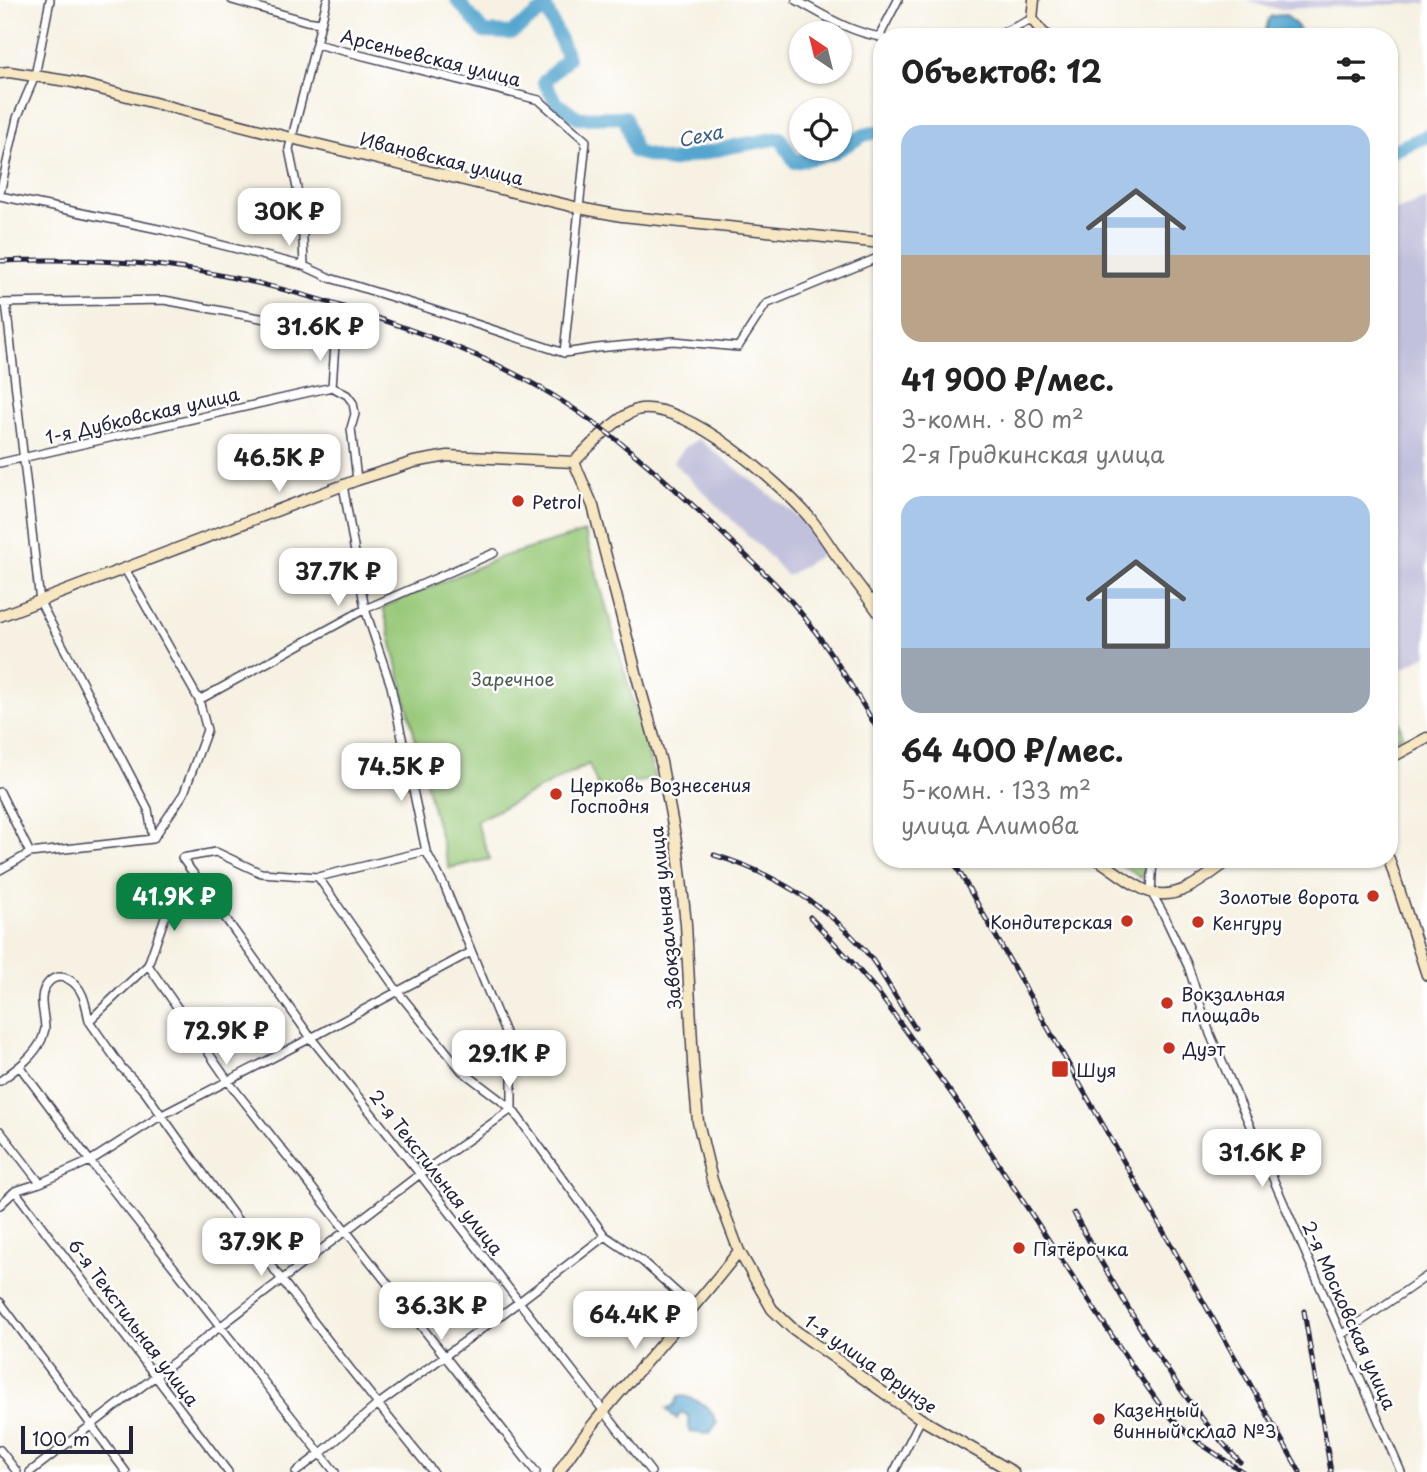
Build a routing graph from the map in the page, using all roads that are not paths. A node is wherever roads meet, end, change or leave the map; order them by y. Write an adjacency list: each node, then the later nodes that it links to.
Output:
1 (50, 0): 15 (street)
2 (232, 0): 8 (street, Арсеньевская улица)
3 (327, 0): 8 (street)
4 (796, 0): 12 (street)
5 (898, 0): 9 (street)
6 (1034, 0): 7 (main road)
7 (1032, 19): 10 (street); 11 (main road)
8 (321, 23): 13 (street)
9 (884, 28)
10 (1012, 28)
11 (1039, 28)
12 (873, 35)
13 (316, 44): 16 (street); 18 (street, Арсеньевская улица)
14 (0, 73): 15 (main road, Ивановская улица)
15 (35, 76): 16 (main road, Ивановская улица); 17 (street)
16 (291, 138): 18 (main road, Ивановская улица); 21 (street)
17 (0, 195): 21 (street)
18 (579, 208): 19 (main road, Ивановская улица); 23 (street)
19 (873, 242)
20 (873, 260): 23 (street)
21 (304, 266): 23 (street)
22 (3, 303): 24 (street); 25 (street)
23 (564, 353)
24 (332, 387): 25 (street, 1-я Дубковская улица); 28 (street)
25 (24, 458): 27 (street, 1-я Дубковская улица); 33 (street)
26 (574, 462): 28 (main road); 34 (main road); 72 (main road, Завокзальная улица)
27 (0, 463)
28 (357, 480): 29 (main road)
29 (343, 485): 31 (main road); 36 (street)
30 (494, 553): 36 (street)
31 (125, 569): 33 (main road); 38 (street)
32 (873, 599): 34 (street)
33 (40, 601): 37 (main road); 42 (street)
34 (870, 601): 35 (main road)
35 (873, 605)
36 (365, 609): 38 (street); 43 (street)
37 (0, 616)
38 (199, 700): 42 (street)
39 (1427, 738): 40 (main road)
40 (1398, 754)
41 (0, 792): 44 (street)
42 (153, 839): 44 (street)
43 (426, 850): 50 (street); 53 (street)
44 (30, 853): 49 (street)
45 (1112, 868): 52 (main road)
46 (1152, 868): 52 (street)
47 (1218, 868): 52 (main road)
48 (1392, 868): 55 (main road)
49 (0, 870)
50 (318, 877): 51 (street, 2-я Текстильная улица); 56 (street)
51 (204, 888): 54 (street); 58 (street, 2-я Текстильная улица)
52 (1151, 892): 79 (street, 2-я Московская улица)
53 (471, 952): 56 (street); 62 (street)
54 (148, 965): 57 (street); 61 (street)
55 (1427, 975)
56 (398, 992): 58 (street); 62 (street)
57 (89, 1021): 59 (street); 63 (street)
58 (311, 1038): 61 (street); 66 (street, 2-я Текстильная улица)
59 (20, 1067): 60 (street); 65 (street)
60 (0, 1081)
61 (228, 1082): 63 (street); 70 (street)
62 (512, 1109): 66 (street); 71 (street)
63 (162, 1115): 65 (street); 74 (street)
64 (0, 1131): 67 (street)
65 (90, 1161): 67 (street); 78 (street)
66 (420, 1174): 70 (street); 76 (street, 2-я Текстильная улица)
67 (40, 1183): 68 (street)
68 (15, 1191): 69 (street); 81 (street, 6-я Текстильная улица)
69 (0, 1205)
70 (347, 1231): 74 (street); 80 (street)
71 (605, 1236): 76 (street); 77 (street)
72 (739, 1251): 77 (main road); 84 (main road, 1-я улица Фрунзе)
73 (1427, 1276): 79 (street)
74 (282, 1279): 78 (street); 82 (street)
75 (0, 1302): 85 (street)
76 (519, 1302): 80 (street); 83 (street, 2-я Текстильная улица)
77 (693, 1307): 83 (main road)
78 (220, 1327): 81 (street); 87 (street)
79 (1341, 1335): 100 (street, 2-я Московская улица)
80 (445, 1356): 82 (street); 95 (street)
81 (155, 1376): 85 (street); 91 (street, 6-я Текстильная улица)
82 (377, 1405): 87 (street); 94 (street)
83 (603, 1412): 96 (main road); 97 (street, 2-я Текстильная улица)
84 (921, 1419): 98 (street); 99 (main road, 1-я улица Фрунзе)
85 (91, 1425): 89 (street); 90 (street)
86 (0, 1450): 88 (street)
87 (320, 1453): 92 (street); 93 (street)
88 (17, 1472)
89 (30, 1472)
90 (126, 1472)
91 (228, 1472)
92 (296, 1472)
93 (335, 1472)
94 (433, 1472)
95 (536, 1472)
96 (559, 1472)
97 (651, 1472)
98 (894, 1472)
99 (1013, 1472)
100 (1401, 1472)

